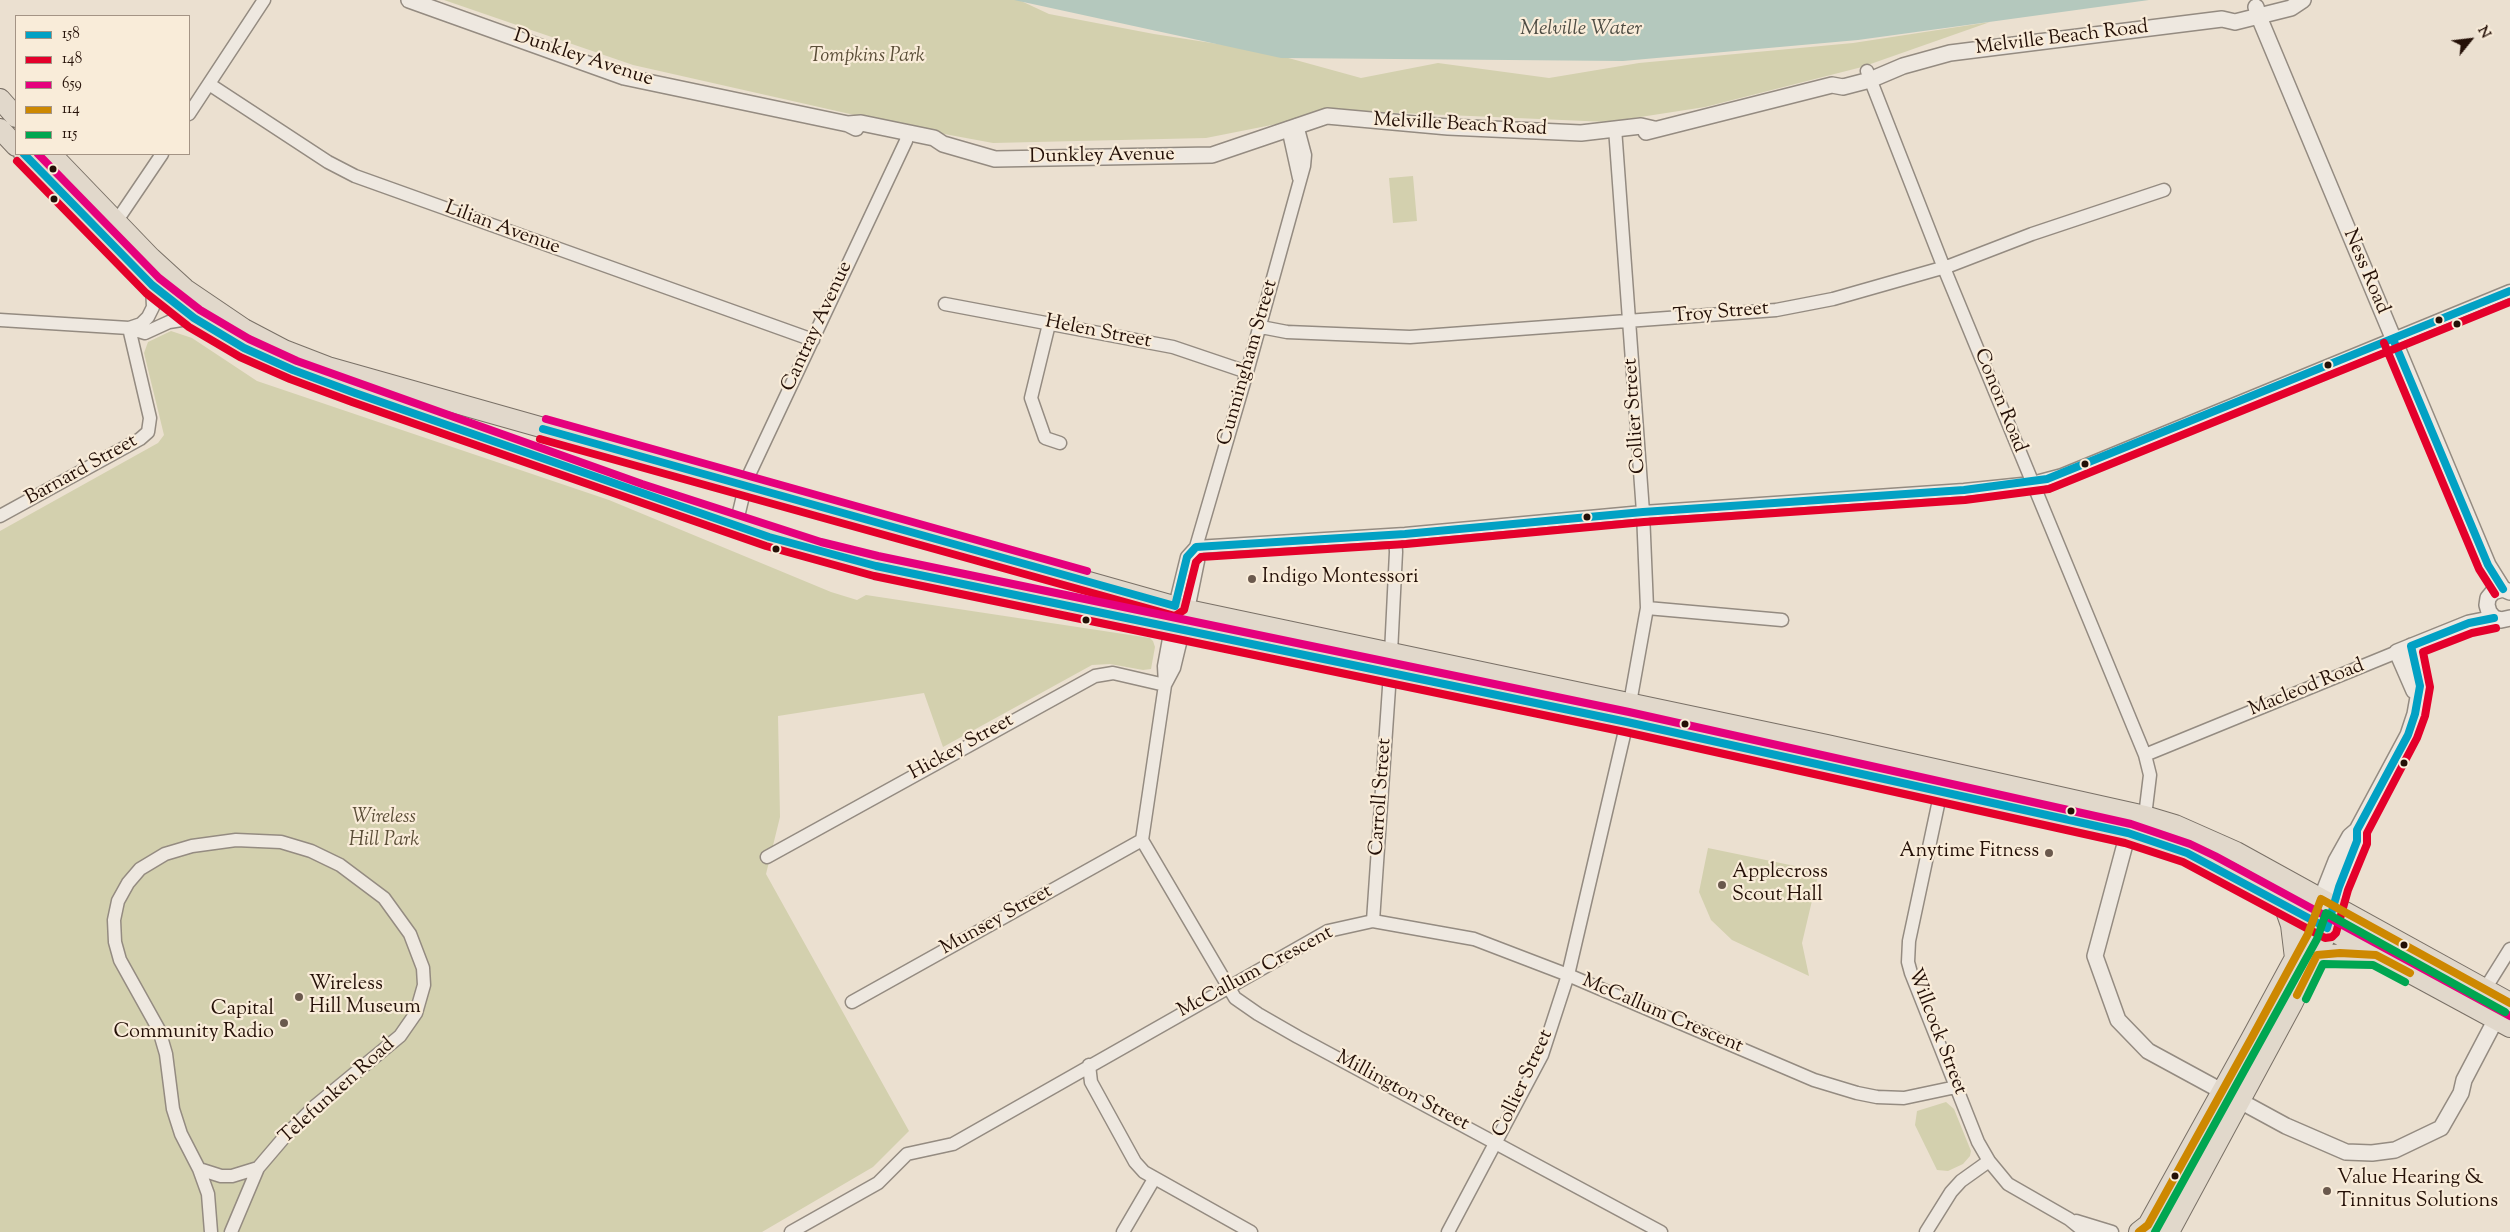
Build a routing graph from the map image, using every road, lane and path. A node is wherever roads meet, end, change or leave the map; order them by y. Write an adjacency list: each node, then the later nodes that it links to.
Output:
1 (264, 0): 8 (street)
2 (409, 0): 15 (street, Dunkley Avenue)
3 (2284, 0): 6 (street, Melville Beach Road)
4 (2296, 0): 5 (street, Melville Beach Road)
5 (2303, 0): 6 (street, Melville Beach Road)
6 (2258, 12): 7 (street, Melville Beach Road); 32 (street, Ness Road)
7 (1868, 76): 14 (street, Melville Beach Road); 22 (street, Conon Road)
8 (209, 84): 10 (street); 33 (street, Lilian Avenue)
9 (0, 100): 11 (highway)
10 (190, 112)
11 (15, 116)
12 (0, 129): 16 (highway)
13 (1294, 131): 14 (street, Melville Beach Road); 15 (street, Dunkley Avenue); 30 (street, Cunningham Street)
14 (1615, 133): 28 (street, Collier Street)
15 (907, 137): 33 (street, Cantray Avenue)
16 (15, 145)
17 (25, 155): 23 (highway)
18 (52, 155): 21 (highway)
19 (161, 155): 21 (street)
20 (2164, 190): 22 (street, Troy Street)
21 (116, 222): 37 (highway)
22 (1944, 268): 28 (street, Troy Street); 36 (street, Conon Road)
23 (152, 285): 26 (highway); 31 (street)
24 (2510, 291): 32 (street)
25 (945, 304): 29 (street, Helen Street)
26 (194, 318): 31 (street); 40 (highway)
27 (0, 320): 31 (street)
28 (1628, 322): 30 (street, Troy Street); 38 (street, Collier Street)
29 (1049, 324): 34 (street, Helen Street); 35 (street)
30 (1261, 326): 34 (street, Cunningham Street)
31 (129, 328): 39 (street, Barnard Street)
32 (2393, 339): 36 (street); 45 (street, Ness Road)
33 (812, 340): 37 (street, Cantray Avenue)
34 (1248, 372): 42 (street, Cunningham Street)
35 (1060, 443)
36 (2032, 482): 38 (street); 53 (street, Conon Road)
37 (745, 486): 40 (street, Cantray Avenue); 43 (highway)
38 (1643, 512): 41 (street); 44 (street, Collier Street)
39 (0, 516)
40 (736, 524): 47 (highway)
41 (1395, 535): 42 (street); 49 (street)
42 (1196, 547): 43 (street, Cunningham Street)
43 (1181, 608): 47 (street, Cunningham Street); 49 (highway)
44 (1648, 608): 46 (street); 52 (street, Collier Street)
45 (2501, 608): 48 (street, Macleod Road)
46 (1782, 620)
47 (1177, 629): 50 (highway); 51 (street, Cunningham Street)
48 (2404, 649): 53 (street, Macleod Road); 59 (street)
49 (1391, 653): 52 (highway)
50 (1390, 673): 52 (highway); 61 (street, Carroll Street)
51 (1165, 685): 57 (street, Cunningham Street); 58 (street, Hickey Street)
52 (1629, 713): 54 (highway); 67 (street, Collier Street)
53 (2145, 755): 55 (street, Conon Road)
54 (1943, 781): 55 (highway); 56 (highway); 74 (street, Willcock Street)
55 (2145, 816): 59 (highway)
56 (2128, 833): 60 (highway); 75 (street)
57 (1142, 840): 68 (street); 70 (street, Munsey Street)
58 (767, 857)
59 (2327, 903): 62 (highway); 69 (highway)
60 (2284, 905): 62 (highway); 66 (highway)
61 (1373, 921): 67 (street, McCallum Crescent); 68 (street, McCallum Crescent)
62 (2320, 924): 64 (highway); 65 (highway); 66 (highway)
63 (2510, 949): 69 (street)
64 (2376, 954): 65 (highway); 72 (highway)
65 (2316, 955): 76 (highway)
66 (2295, 958): 75 (highway)
67 (1568, 975): 74 (street, McCallum Crescent); 77 (street, Collier Street)
68 (1229, 986): 73 (street, McCallum Crescent); 77 (street, Millington Street)
69 (2485, 989): 71 (highway)
70 (852, 1002)
71 (2510, 1003)
72 (2503, 1023): 76 (street)
73 (1089, 1065): 81 (street); 85 (street, McCallum Crescent)
74 (1956, 1087): 78 (street, Willcock Street)
75 (2222, 1091): 76 (street); 93 (highway)
76 (2240, 1101): 94 (highway)
77 (1497, 1143): 88 (street, Collier Street); 89 (street, Millington Street)
78 (1989, 1161): 82 (street, Willcock Street); 90 (street)
79 (258, 1168): 80 (street); 80 (street, Telefunken Road); 84 (street, Telefunken Road)
80 (200, 1169): 83 (street, Telefunken Road)
81 (1154, 1179): 86 (street); 87 (street)
82 (2069, 1219): 91 (street, Willcock Street); 92 (street, Willcock Street)
83 (211, 1232)
84 (231, 1232)
85 (791, 1232)
86 (1124, 1232)
87 (1252, 1232)
88 (1448, 1232)
89 (1662, 1232)
90 (1926, 1232)
91 (2085, 1232)
92 (2112, 1232)
93 (2139, 1232)
94 (2169, 1232)

